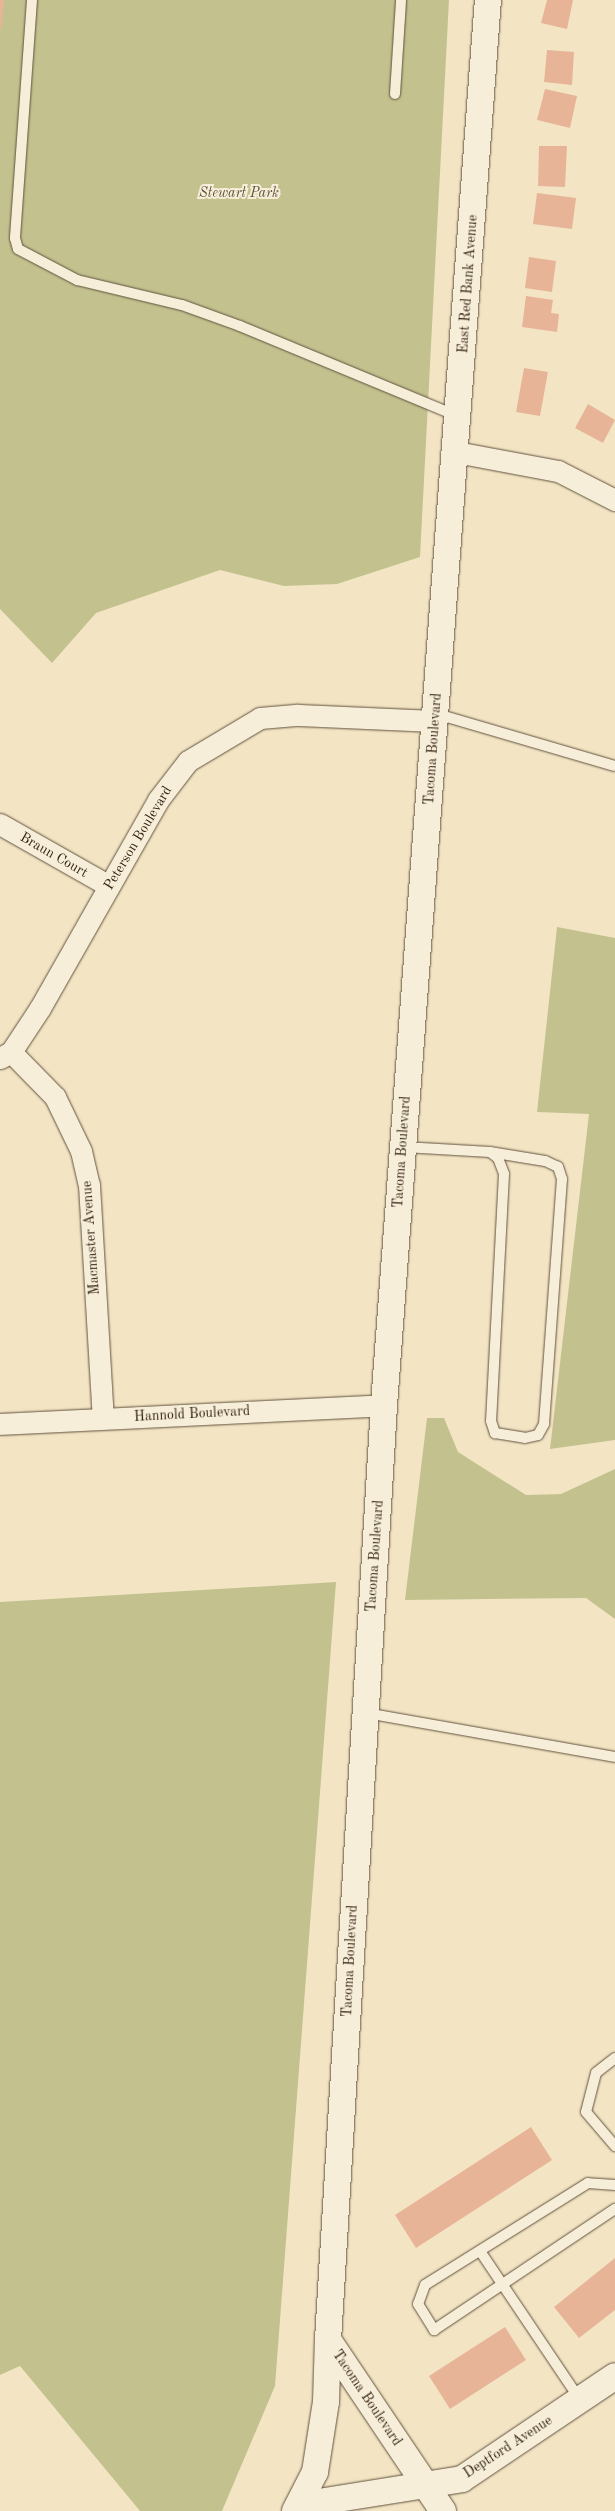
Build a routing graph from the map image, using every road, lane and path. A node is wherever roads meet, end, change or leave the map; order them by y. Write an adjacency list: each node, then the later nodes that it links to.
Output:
1 (32, 0): 5 (lane)
2 (401, 0): 4 (lane)
3 (488, 0): 5 (street, East Red Bank Avenue)
4 (395, 94)
5 (458, 417): 6 (street, East Red Bank Avenue)
6 (456, 452): 7 (street); 8 (street, East Red Bank Avenue)
7 (615, 500)
8 (447, 568): 9 (street, Tacoma Boulevard)
9 (435, 717): 10 (lane); 12 (street, Peterson Boulevard); 14 (street, Tacoma Boulevard)
10 (615, 766)
11 (0, 824): 12 (street, Braun Court)
12 (108, 886): 13 (street, Peterson Boulevard)
13 (5, 1055): 17 (street, Macmaster Avenue)
14 (403, 1147): 15 (lane); 16 (street, Tacoma Boulevard)
15 (490, 1152): 15 (lane)
16 (384, 1405): 17 (street, Hannold Boulevard); 19 (street, Tacoma Boulevard)
17 (103, 1418): 18 (street, Hannold Boulevard)
18 (0, 1424)
19 (365, 1713): 20 (lane); 27 (street, Tacoma Boulevard)
20 (615, 1757)
21 (615, 2058): 22 (lane)
22 (615, 2146)
23 (615, 2185): 25 (lane)
24 (615, 2209): 26 (lane)
25 (480, 2251): 26 (lane); 26 (lane)
26 (504, 2286): 29 (lane)
27 (328, 2340): 30 (street, Tacoma Boulevard); 31 (street, Deptford Avenue)
28 (615, 2376): 29 (street, Deptford Avenue)
29 (580, 2400): 30 (street, Deptford Avenue)
30 (426, 2483): 31 (street, Deptford Avenue); 32 (street, Tacoma Boulevard)
31 (297, 2508)
32 (443, 2511)

